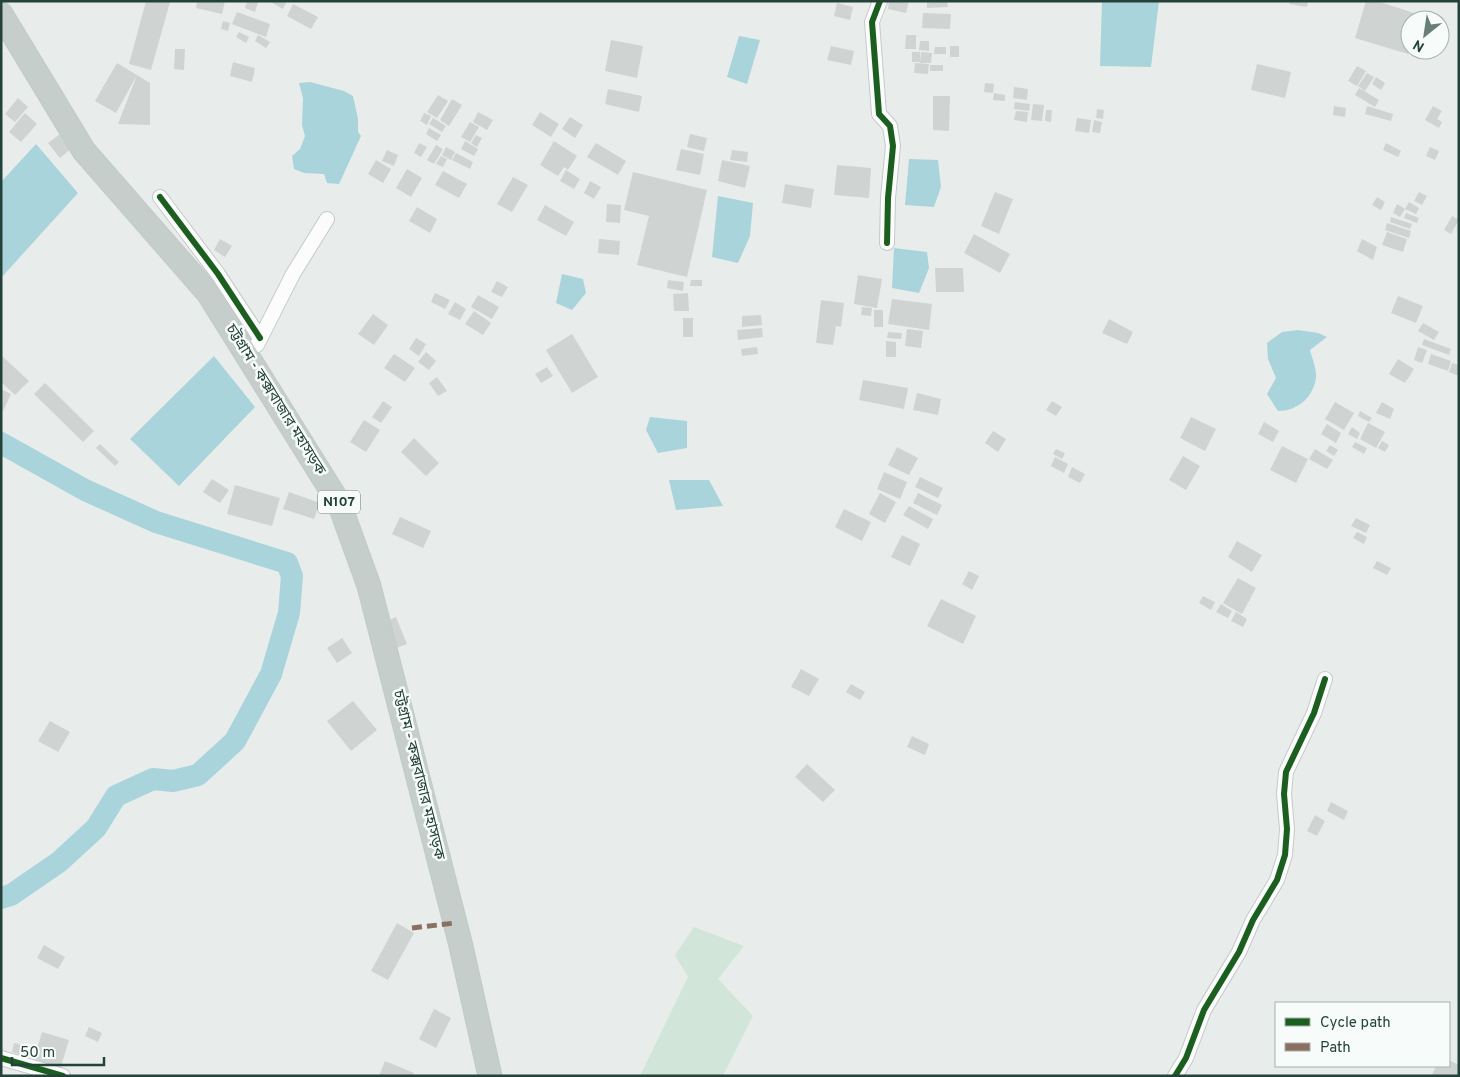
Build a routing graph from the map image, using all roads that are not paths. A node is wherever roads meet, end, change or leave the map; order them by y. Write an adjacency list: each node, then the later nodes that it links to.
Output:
1 (880, 1): 5 (street)
2 (1, 14): 7 (highway, চট্টগ্রাম - কক্সবাজার মহাসড়ক / N107)
3 (160, 197): 6 (street)
4 (326, 219): 6 (street)
5 (887, 243)
6 (260, 338): 7 (street)
7 (248, 360): 11 (highway, চট্টগ্রাম - কক্সবাজার মহাসড়ক / N107)
8 (1326, 679): 12 (street)
9 (1, 1058): 10 (street)
10 (64, 1076)
11 (490, 1076)
12 (1175, 1076)

